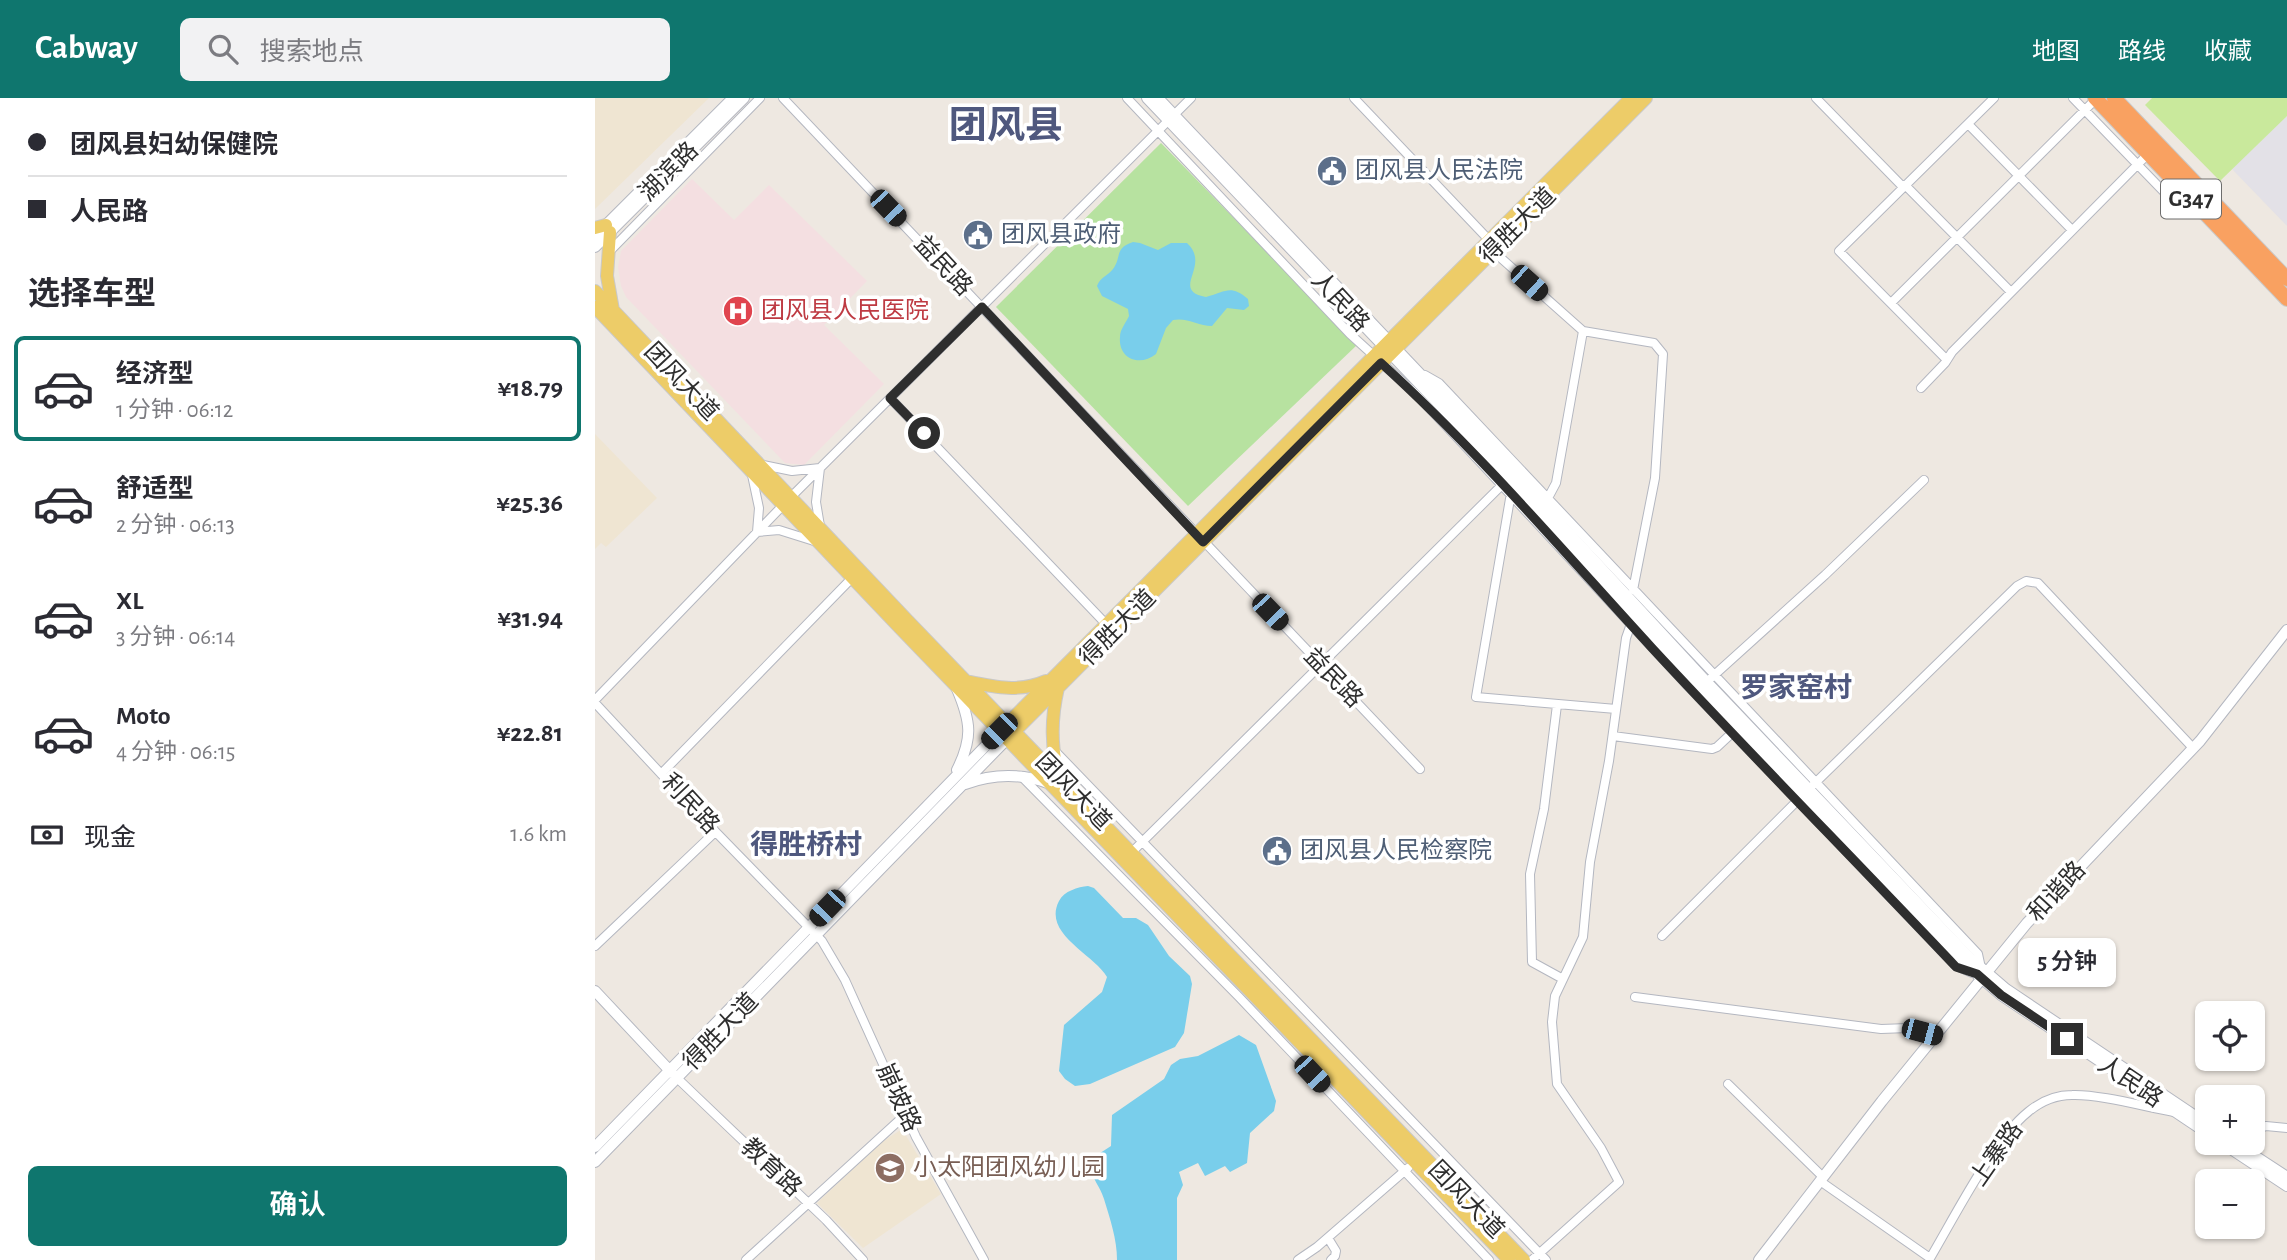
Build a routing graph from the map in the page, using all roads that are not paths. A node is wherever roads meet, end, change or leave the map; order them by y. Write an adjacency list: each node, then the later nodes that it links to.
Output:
1 (733, 98): 24 (street, 湖滨路)
2 (744, 98): 24 (street, 湖滨路)
3 (761, 98): 30 (street)
4 (783, 98): 36 (street, 益民路)
5 (1126, 98): 20 (street)
6 (1147, 98): 18 (street, 人民路)
7 (1158, 98): 18 (street, 人民路)
8 (1191, 98): 18 (street)
9 (1354, 98): 28 (street)
10 (1631, 98): 28 (main road, 得胜大道)
11 (1646, 98): 28 (main road, 得胜大道)
12 (1816, 98): 23 (street)
13 (1994, 98): 19 (street)
14 (2073, 98): 17 (street)
15 (2114, 98): 31 (highway, G347)
16 (2095, 99): 17 (street); 21 (highway, G347)
17 (2085, 110): 21 (street); 22 (street)
18 (1171, 118): 20 (street); 39 (street, 人民路)
19 (1968, 124): 22 (street); 23 (street)
20 (1158, 131): 36 (street); 39 (street)
21 (2143, 159): 25 (street); 34 (highway, G347)
22 (2019, 176): 25 (street); 27 (street)
23 (1904, 186): 27 (street); 35 (street)
24 (603, 229): 26 (street, 湖滨路); 29 (street, 湖滨路); 30 (main road)
25 (2073, 230): 33 (street)
26 (595, 236)
27 (1957, 237): 33 (street); 35 (street)
28 (1491, 246): 38 (street); 39 (main road, 得胜大道)
29 (595, 247)
30 (607, 254): 37 (main road)
31 (2287, 279)
32 (595, 291): 37 (main road, 团风大道)
33 (2011, 292): 40 (street)
34 (2287, 299)
35 (1891, 303): 40 (street)
36 (982, 307): 43 (street); 52 (street, 益民路)
37 (601, 311): 44 (main road, 团风大道)
38 (1583, 331): 48 (street); 54 (street)
39 (1385, 352): 41 (street, 人民路); 47 (street, 人民路); 52 (main road, 得胜大道)
40 (1947, 360): 42 (street)
41 (1414, 368): 48 (street); 54 (street, 人民路)
42 (1921, 387)
43 (890, 398): 45 (street); 56 (street)
44 (755, 468): 45 (street); 49 (main road, 团风大道); 50 (street)
45 (820, 468): 49 (street); 51 (street)
46 (1924, 480): 59 (street)
47 (1508, 485): 55 (street, 人民路); 58 (street); 63 (street)
48 (1548, 498): 54 (street)
49 (787, 501): 50 (street); 51 (main road, 团风大道)
50 (757, 532): 51 (street); 62 (street)
51 (819, 535): 53 (main road, 团风大道); 61 (main road, 团风大道)
52 (1200, 538): 56 (main road, 得胜大道); 58 (street, 益民路); 60 (main road, 得胜大道)
53 (852, 578): 61 (main road, 团风大道); 71 (street)
54 (1632, 594): 59 (street, 人民路)
55 (1633, 620): 64 (street); 66 (street); 75 (street, 人民路)
56 (1106, 624): 60 (main road, 得胜大道)
57 (2287, 630): 68 (street, 和谐路)
58 (1321, 665): 70 (street, 益民路); 77 (street)
59 (1711, 679): 75 (street, 人民路)
60 (1055, 683): 61 (main road); 65 (main road, 得胜大道); 69 (main road)
61 (961, 684): 65 (main road, 团风大道); 73 (street)
62 (595, 702): 71 (street, 利民路)
63 (1557, 705): 64 (street); 83 (street)
64 (1616, 709): 67 (street)
65 (1007, 732): 73 (street, 得胜大道); 74 (main road, 团风大道)
66 (1732, 733): 67 (street); 75 (street)
67 (1613, 736): 83 (street)
68 (2193, 748): 75 (street); 82 (street, 和谐路)
69 (1053, 749): 74 (main road); 77 (street)
70 (1420, 769)
71 (661, 774): 76 (street, 利民路)
72 (1021, 776): 73 (street); 74 (street); 99 (street)
73 (958, 781): 79 (street, 得胜大道)
74 (1055, 782): 78 (main road, 团风大道); 99 (main road, 团风大道)
75 (1806, 791): 80 (street); 82 (street, 人民路); 82 (street)
76 (715, 832): 79 (street, 利民路); 81 (street)
77 (1143, 842): 78 (street); 105 (street)
78 (1132, 853): 114 (main road, 团风大道)
79 (812, 931): 87 (street, 得胜大道); 90 (street, 崩坡路)
80 (1662, 936)
81 (595, 946)
82 (1982, 974): 86 (street, 和谐路); 89 (street, 人民路); 91 (street, 人民路)
83 (1563, 979): 105 (street)
84 (595, 991): 87 (street)
85 (1635, 998): 86 (street)
86 (1936, 1035): 101 (street, 和谐路)
87 (673, 1074): 95 (street, 得胜大道); 98 (street, 得胜大道); 103 (street, 教育路)
88 (1728, 1084): 101 (street)
89 (2177, 1113): 92 (street, 人民路); 106 (street, 上寨路)
90 (905, 1115): 103 (street); 109 (street, 崩坡路)
91 (2195, 1116)
92 (2195, 1125)
93 (2265, 1127): 94 (street)
94 (2287, 1128)
95 (595, 1147)
96 (2240, 1155): 102 (street)
97 (2255, 1155): 100 (street)
98 (595, 1162)
99 (1410, 1166): 104 (street); 112 (street); 113 (main road, 团风大道)
100 (2287, 1177)
101 (1821, 1179): 106 (street); 116 (street, 和谐路)
102 (2287, 1186)
103 (808, 1203): 107 (street); 108 (street, 教育路)
104 (1328, 1238): 110 (street); 111 (street)
105 (1543, 1257): 115 (street)
106 (1930, 1259)
107 (746, 1260)
108 (863, 1260)
109 (984, 1260)
110 (1298, 1260)
111 (1331, 1260)
112 (1489, 1260)
113 (1509, 1260)
114 (1524, 1260)
115 (1532, 1260)
116 (1759, 1260)

